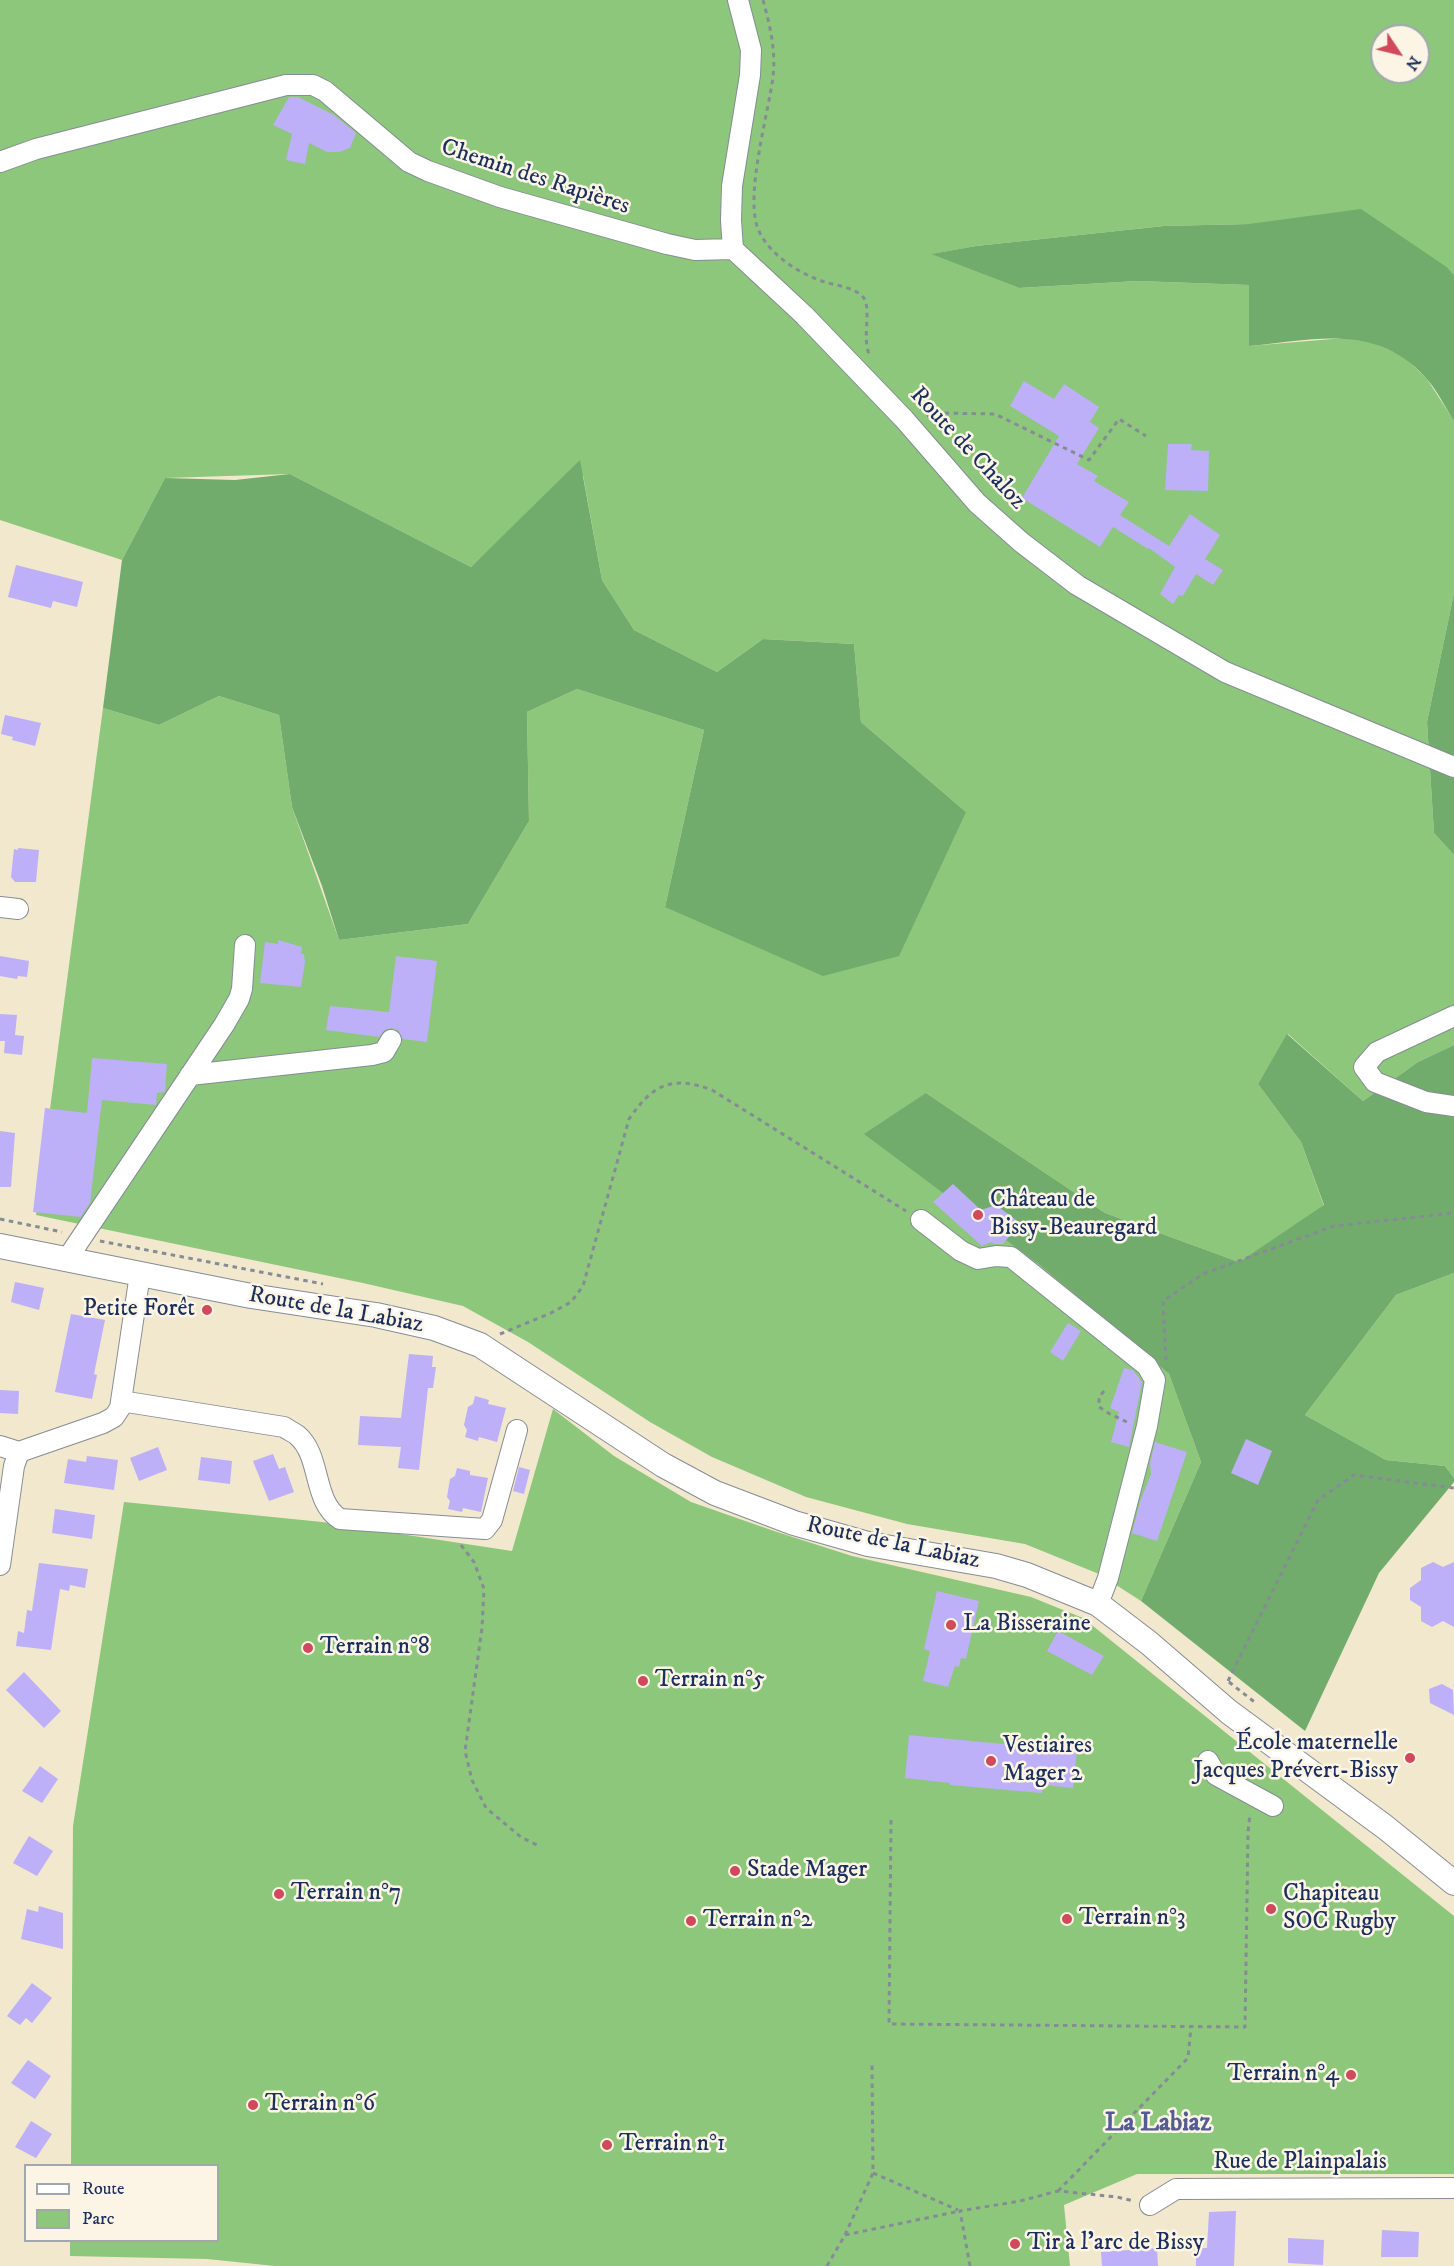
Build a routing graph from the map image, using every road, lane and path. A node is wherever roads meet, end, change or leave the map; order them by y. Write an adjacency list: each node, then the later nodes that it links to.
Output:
1 (738, 0): 4 (street)
2 (763, 0): 5 (path)
3 (0, 162): 4 (street, Chemin des Rapières)
4 (733, 249): 6 (street, Route de Chaloz)
5 (872, 359)
6 (904, 418): 7 (path); 8 (street, Route de Chaloz)
7 (1146, 436)
8 (1454, 767)
9 (245, 945): 12 (street)
10 (1454, 1017): 13 (street)
11 (391, 1040): 12 (street)
12 (190, 1075): 17 (street)
13 (1454, 1106)
14 (1454, 1213): 23 (path)
15 (0, 1219): 17 (path)
16 (921, 1221): 22 (path); 23 (street)
17 (82, 1238): 19 (street); 21 (path)
18 (0, 1246): 19 (main road, Route de la Labiaz)
19 (67, 1259): 20 (main road, Route de la Labiaz)
20 (140, 1274): 22 (main road, Route de la Labiaz); 25 (street)
21 (324, 1284)
22 (480, 1345): 32 (main road, Route de la Labiaz)
23 (1155, 1380): 26 (street)
24 (1104, 1391): 26 (path)
25 (121, 1401): 28 (street); 30 (street)
26 (1147, 1426): 32 (street)
27 (517, 1430): 30 (street)
28 (9, 1449): 31 (street)
29 (1454, 1488): 33 (path)
30 (447, 1527): 38 (path)
31 (0, 1565)
32 (1098, 1604): 39 (main road, Route de la Labiaz)
33 (1228, 1681)
34 (1208, 1761): 35 (street)
35 (1252, 1795): 36 (street); 40 (path)
36 (1273, 1806)
37 (891, 1820): 40 (path)
38 (537, 1845)
39 (1454, 1883)
40 (1191, 2027): 44 (path)
41 (872, 2065): 42 (path)
42 (873, 2173): 46 (path); 47 (path)
43 (1454, 2188): 45 (street, Rue de Plainpalais)
44 (1058, 2191): 45 (path); 46 (path)
45 (1150, 2205)
46 (960, 2211): 47 (path); 49 (path)
47 (845, 2235): 48 (path)
48 (827, 2266)
49 (970, 2266)

